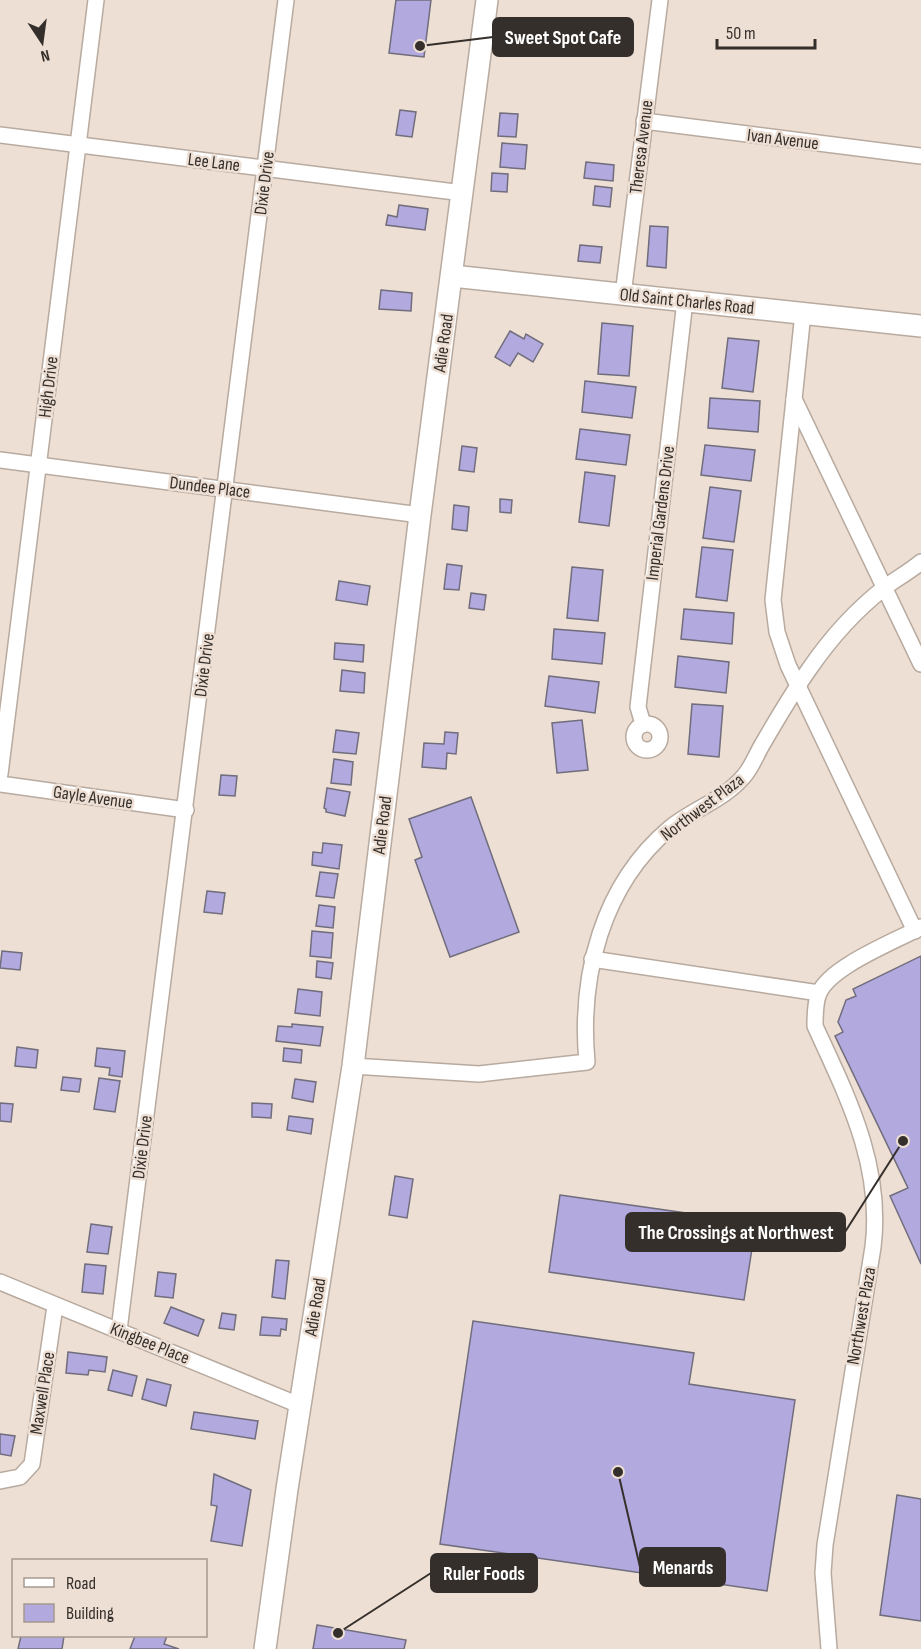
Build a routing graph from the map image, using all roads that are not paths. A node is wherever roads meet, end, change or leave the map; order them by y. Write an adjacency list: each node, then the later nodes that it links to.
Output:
1 (96, 0): 7 (street, High Drive)
2 (286, 0): 9 (street, Dixie Drive)
3 (487, 0): 10 (street, Adie Road)
4 (660, 0): 5 (street, Theresa Avenue)
5 (644, 121): 8 (street, Ivan Avenue); 12 (street, Theresa Avenue)
6 (0, 135): 7 (street, Lee Lane)
7 (78, 145): 9 (street, Lee Lane); 18 (street, High Drive)
8 (921, 156)
9 (265, 169): 10 (street, Lee Lane); 19 (street, Dixie Drive)
10 (464, 193): 11 (street, Adie Road)
11 (452, 276): 12 (street, Old Saint Charles Road); 20 (street, Adie Road)
12 (623, 295): 13 (street, Old Saint Charles Road)
13 (685, 302): 14 (street, Old Saint Charles Road); 25 (street, Imperial Gardens Drive)
14 (803, 313): 15 (street, Old Saint Charles Road); 16 (street)
15 (921, 326)
16 (794, 399): 22 (street); 24 (street)
17 (0, 460): 18 (street, Dundee Place)
18 (38, 465): 19 (street, Dundee Place); 26 (street, High Drive)
19 (226, 489): 20 (street, Dundee Place); 28 (street, Dixie Drive)
20 (420, 515): 32 (street, Adie Road)
21 (921, 562): 22 (street, Northwest Plaza)
22 (885, 588): 23 (street); 24 (street, Northwest Plaza)
23 (921, 664)
24 (798, 686): 29 (street); 30 (street, Northwest Plaza)
25 (643, 724)
26 (0, 774)
27 (0, 784): 28 (street, Gayle Avenue)
28 (186, 810): 35 (street, Dixie Drive)
29 (918, 929): 31 (street)
30 (592, 959): 31 (street); 32 (street, Northwest Plaza)
31 (819, 993): 39 (street, Northwest Plaza)
32 (353, 1066): 36 (street, Adie Road)
33 (0, 1282): 34 (street, Kingbee Place)
34 (55, 1306): 35 (street, Kingbee Place); 37 (street, Maxwell Place)
35 (119, 1330): 36 (street, Kingbee Place)
36 (299, 1406): 38 (street, Adie Road)
37 (0, 1482)
38 (265, 1649)
39 (829, 1649)

